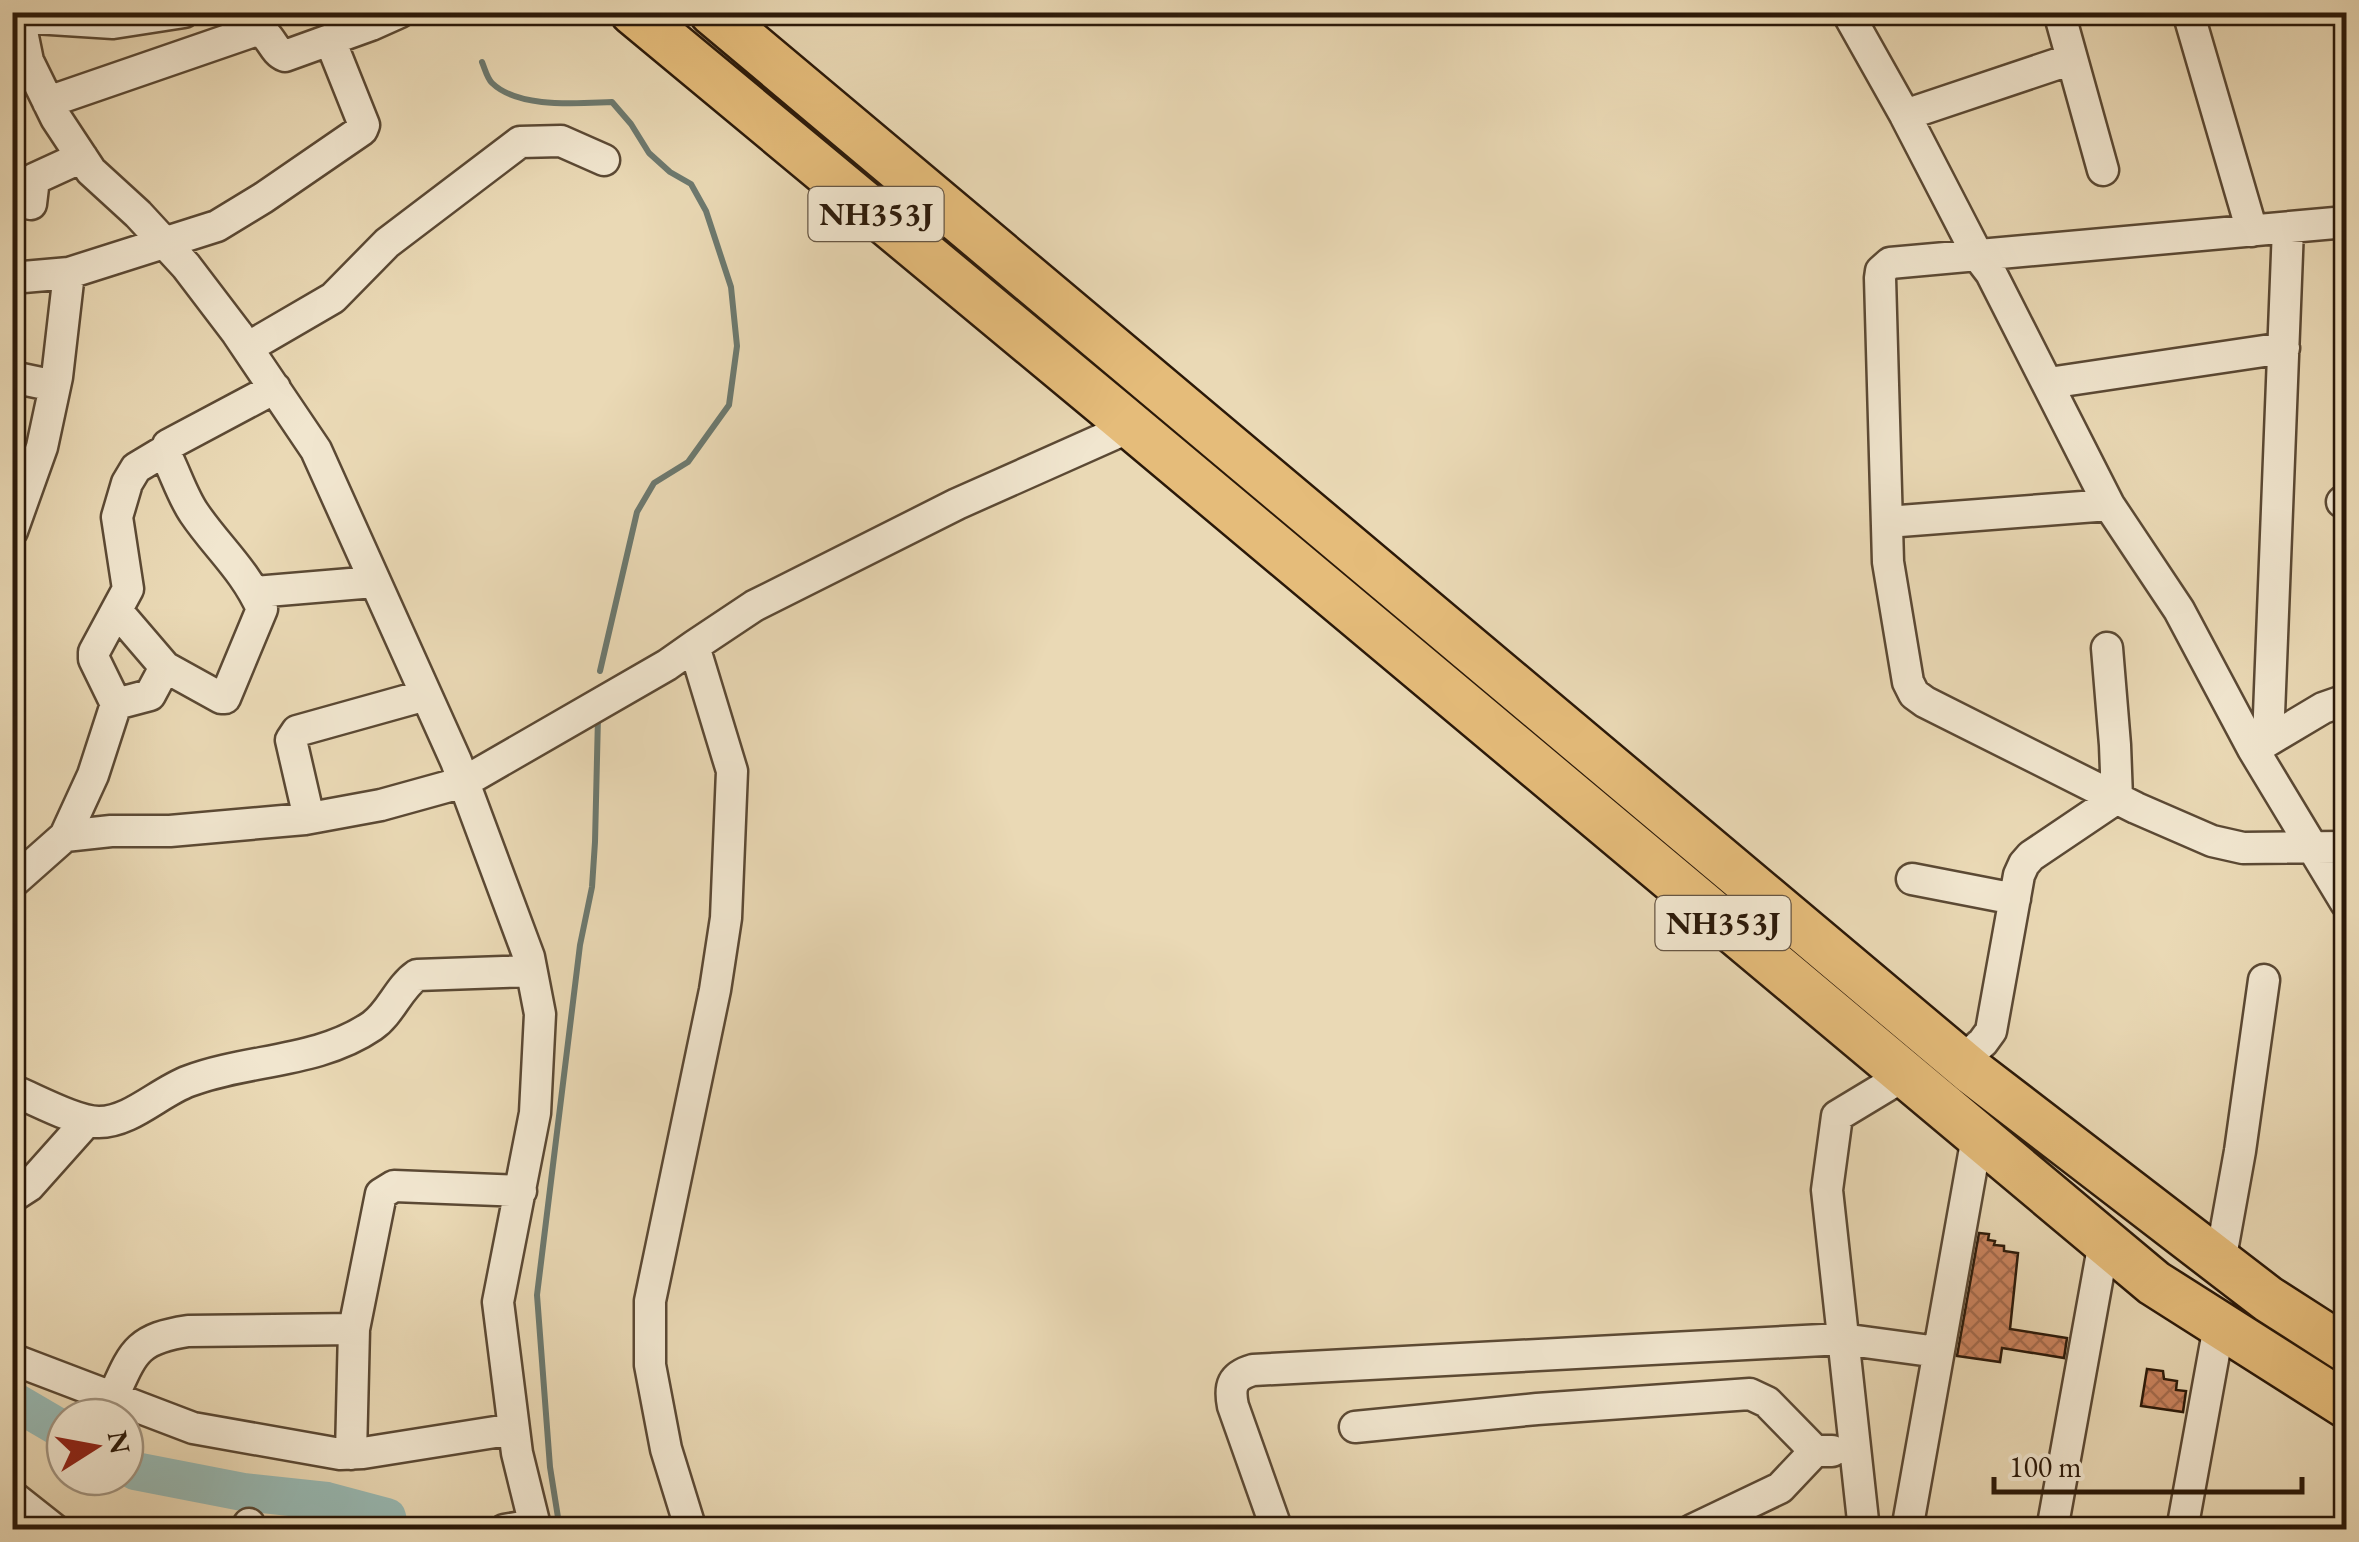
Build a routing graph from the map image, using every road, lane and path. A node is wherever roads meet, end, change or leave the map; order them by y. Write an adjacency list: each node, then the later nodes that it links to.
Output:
1 (400, 12): 9 (street)
2 (633, 12): 31 (highway, NH353J)
3 (712, 12): 58 (highway, NH353J)
4 (1847, 12): 13 (street)
5 (2058, 12): 10 (street)
6 (2188, 12): 20 (street)
7 (19, 15): 8 (street); 12 (street)
8 (169, 15): 11 (street)
9 (330, 40): 11 (street); 21 (street)
10 (2072, 59): 13 (street); 16 (street)
11 (168, 60): 12 (street)
12 (48, 102): 14 (street)
13 (1905, 115): 22 (street)
14 (82, 157): 17 (street); 21 (street)
15 (604, 160): 25 (street)
16 (2103, 170)
17 (12, 200)
18 (2346, 222): 19 (street)
19 (2288, 228): 20 (street); 26 (street)
20 (2252, 231): 22 (street)
21 (165, 243): 23 (street); 25 (street)
22 (1978, 256): 28 (street); 34 (street)
23 (69, 273): 24 (street); 29 (street)
24 (12, 278)
25 (247, 348): 30 (street)
26 (2284, 348): 28 (street); 45 (street)
27 (12, 377): 29 (street)
28 (2049, 383): 33 (street)
29 (55, 386): 35 (street)
30 (275, 388): 32 (street); 36 (street)
31 (1125, 421): 39 (street); 59 (highway, NH353J)
32 (166, 450): 37 (street); 38 (street)
33 (2109, 505): 34 (street); 45 (street)
34 (1887, 522): 47 (street)
35 (12, 530)
36 (374, 582): 37 (street); 42 (street)
37 (255, 592): 41 (street)
38 (117, 611): 41 (street); 44 (street)
39 (694, 646): 46 (street); 86 (street)
40 (2106, 648): 47 (street)
41 (165, 667): 44 (street)
42 (426, 695): 46 (street); 48 (street)
43 (2346, 700): 45 (street)
44 (116, 704): 49 (street)
45 (2261, 745): 50 (street)
46 (464, 782): 48 (street); 56 (street)
47 (2116, 798): 50 (street); 54 (street)
48 (309, 818): 49 (street)
49 (65, 836): 53 (street)
50 (2312, 847): 51 (street); 55 (street)
51 (2346, 847)
52 (1912, 879): 54 (street)
53 (12, 883)
54 (2015, 898): 58 (street)
55 (2346, 903)
56 (531, 970): 61 (street); 63 (street)
57 (2264, 980): 66 (street)
58 (1961, 1062): 66 (highway, NH353J)
59 (1904, 1075): 62 (highway, NH353J); 69 (street)
60 (12, 1090): 61 (street)
61 (87, 1121): 64 (street)
62 (1977, 1137): 65 (highway, NH353J); 71 (street)
63 (520, 1191): 68 (street); 78 (street)
64 (12, 1197)
65 (2104, 1242): 67 (highway, NH353J); 91 (street)
66 (2220, 1262): 70 (highway, NH353J)
67 (2219, 1326): 75 (highway, NH353J); 92 (street)
68 (354, 1329): 74 (street); 81 (street)
69 (1842, 1339): 71 (street); 80 (street); 87 (street)
70 (2346, 1349)
71 (1938, 1352): 90 (street)
72 (12, 1359): 73 (street)
73 (107, 1397)
74 (113, 1397)
75 (2346, 1405)
76 (145, 1411): 81 (street)
77 (1354, 1427): 79 (street)
78 (514, 1429): 81 (street); 83 (street)
79 (1815, 1451): 80 (street); 88 (street)
80 (1855, 1451): 89 (street)
81 (352, 1454)
82 (12, 1496): 84 (street)
83 (535, 1527): 85 (street)
84 (55, 1530)
85 (504, 1530)
86 (691, 1530)
87 (1276, 1530)
88 (1692, 1530)
89 (1864, 1530)
90 (1906, 1530)
91 (2052, 1530)
92 (2182, 1530)

